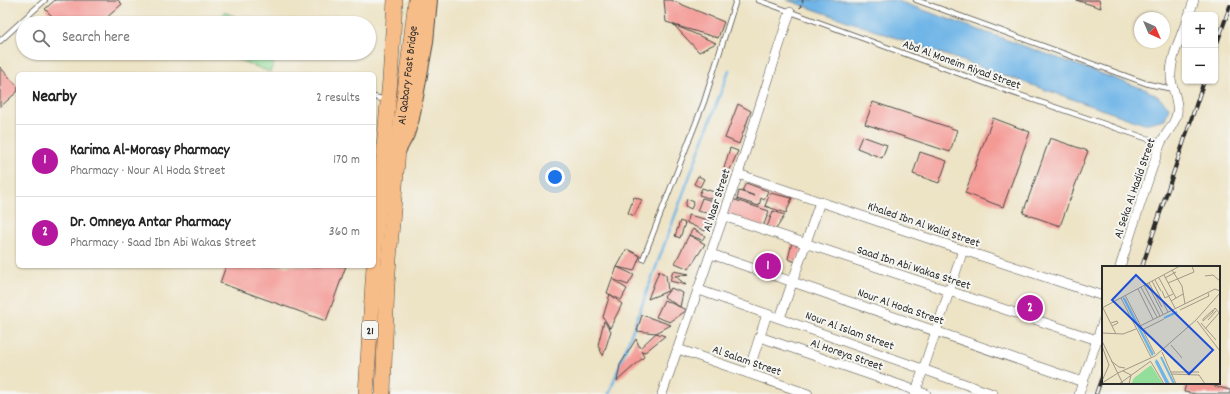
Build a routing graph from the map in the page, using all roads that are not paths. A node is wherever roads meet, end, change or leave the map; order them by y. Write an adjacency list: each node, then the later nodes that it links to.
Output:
1 (45, 0): 11 (lane)
2 (395, 0): 16 (highway)
3 (416, 0): 18 (highway, Al Qabary Fast Bridge)
4 (429, 0): 18 (highway)
5 (736, 0): 26 (lane)
6 (758, 0): 9 (lane, Abd Al Moneim Riyad Street)
7 (916, 0): 15 (lane)
8 (1194, 0): 10 (street)
9 (790, 12): 17 (lane, Abd Al Moneim Riyad Street); 19 (street, Al Nasr Street)
10 (1189, 12)
11 (27, 16)
12 (16, 26): 14 (lane)
13 (1182, 34): 15 (street, Al Seka Al Hadid Street)
14 (0, 41)
15 (1173, 88): 17 (street, Al Seka Al Hadid Street)
16 (381, 99): 21 (highway)
17 (1160, 143): 27 (street, Al Seka Al Hadid Street)
18 (398, 149): 45 (highway, 21)
19 (738, 174): 20 (street, Khaled Ibn Al Walid Street); 22 (street, Al Nasr Street)
20 (820, 202): 23 (street); 24 (street, Khaled Ibn Al Walid Street)
21 (376, 214)
22 (723, 216): 23 (street, Saad Ibn Abi Wakas Street); 25 (street, Al Nasr Street)
23 (806, 244): 29 (street); 31 (street, Saad Ibn Abi Wakas Street)
24 (963, 250): 31 (street); 32 (street, Khaled Ibn Al Walid Street)
25 (711, 254): 29 (street, Nour Al Hoda Street); 30 (street, Al Nasr Street)
26 (643, 259)
27 (1120, 266)
28 (374, 268): 44 (highway, 21)
29 (793, 282): 34 (street); 36 (street, Nour Al Hoda Street)
30 (699, 290): 33 (street, Nour Al Islam Street); 39 (street, Al Nasr Street)
31 (949, 291): 36 (street); 38 (street, Saad Ibn Abi Wakas Street)
32 (1102, 296)
33 (767, 314): 34 (street, Nour Al Islam Street); 37 (street)
34 (780, 318): 40 (street, Nour Al Islam Street)
35 (1102, 323): 38 (street)
36 (936, 331): 40 (street); 42 (street, Nour Al Hoda Street)
37 (760, 337): 41 (street); 43 (street, Al Horeya Street)
38 (1097, 340): 42 (street)
39 (678, 349): 41 (street, Al Salam Street); 46 (street, Al Nasr Street)
40 (923, 369): 43 (street); 49 (street, Nour Al Islam Street)
41 (748, 373): 47 (street, Al Salam Street)
42 (1083, 382): 50 (street)
43 (916, 392): 48 (street, Al Horeya Street)
44 (366, 394)
45 (383, 394)
46 (662, 394)
47 (808, 394)
48 (926, 394)
49 (993, 394)
50 (1079, 394)

